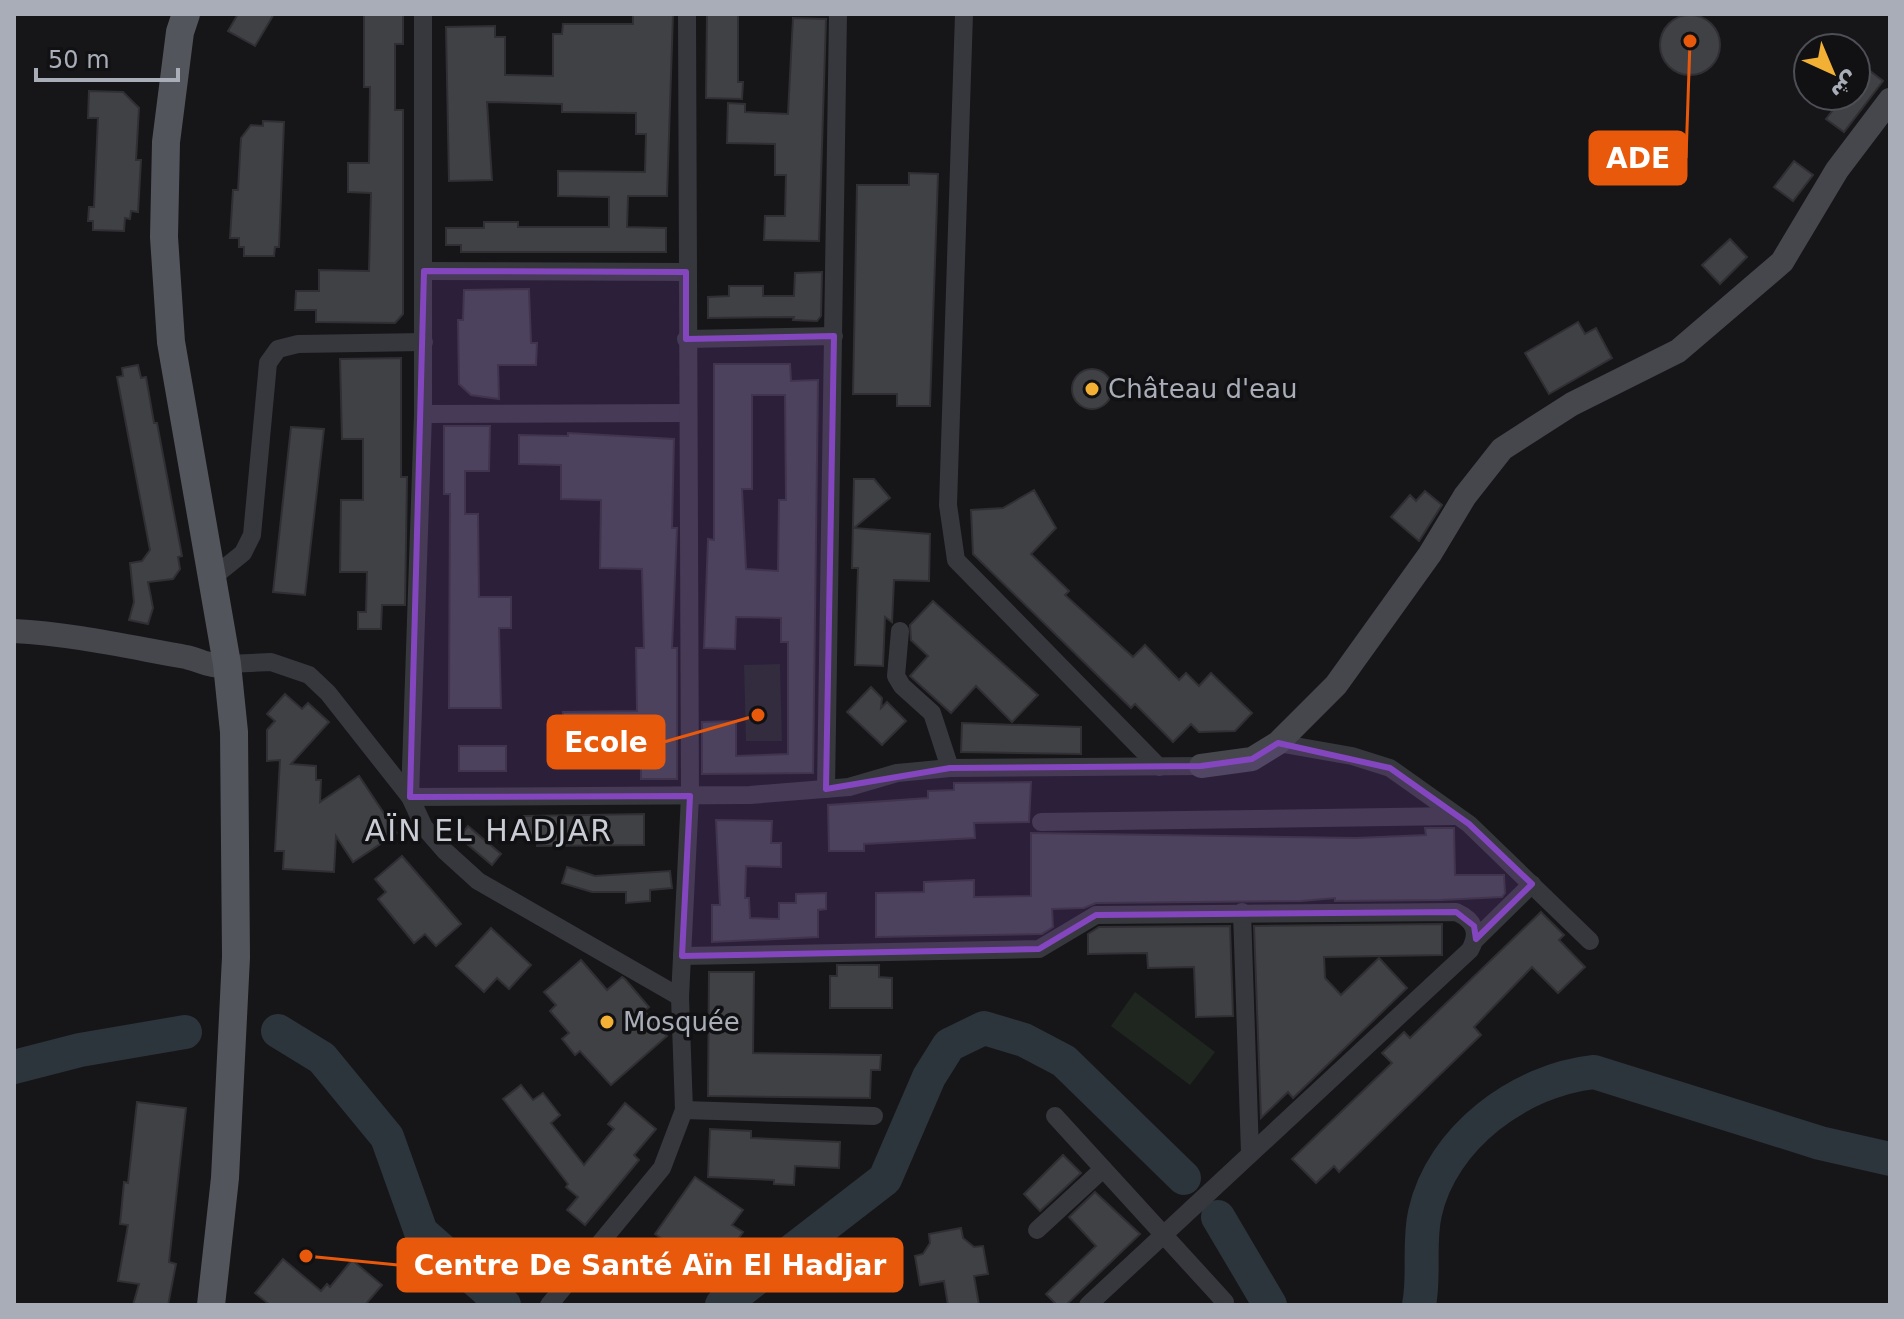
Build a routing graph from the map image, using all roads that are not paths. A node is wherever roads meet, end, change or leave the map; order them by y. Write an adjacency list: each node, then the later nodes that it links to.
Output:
1 (186, 14): 14 (main road)
2 (423, 14): 7 (street)
3 (687, 14): 8 (street)
4 (838, 14): 9 (street)
5 (964, 14): 20 (street)
6 (1890, 100): 18 (street)
7 (424, 271): 8 (street); 11 (street)
8 (686, 272): 10 (street)
9 (834, 336): 10 (street); 22 (street)
10 (686, 339): 12 (street)
11 (424, 342): 13 (street); 14 (street)
12 (687, 413): 13 (street); 23 (street)
13 (423, 414): 24 (street)
14 (212, 578): 17 (main road)
15 (14, 631): 17 (street)
16 (900, 631): 21 (street)
17 (227, 664): 24 (street); 41 (main road)
18 (1278, 743): 19 (street); 25 (street)
19 (1201, 766): 20 (street)
20 (1159, 767): 21 (street)
21 (950, 768): 22 (street)
22 (826, 789): 23 (street)
23 (690, 796): 24 (street); 31 (street)
24 (410, 797): 32 (street)
25 (1457, 816): 26 (street); 27 (street)
26 (1041, 822)
27 (1532, 884): 29 (street); 30 (street)
28 (1242, 912): 29 (street); 31 (street); 36 (street)
29 (1476, 939): 36 (street)
30 (1590, 941)
31 (682, 956): 32 (street)
32 (680, 997): 33 (street)
33 (684, 1110): 34 (street); 40 (street)
34 (874, 1116)
35 (1055, 1116): 37 (street)
36 (1250, 1153): 39 (street)
37 (1103, 1169): 38 (street); 39 (street)
38 (1037, 1230)
39 (1164, 1236): 42 (street); 43 (street)
40 (553, 1300)
41 (211, 1305)
42 (1088, 1305)
43 (1222, 1305)

